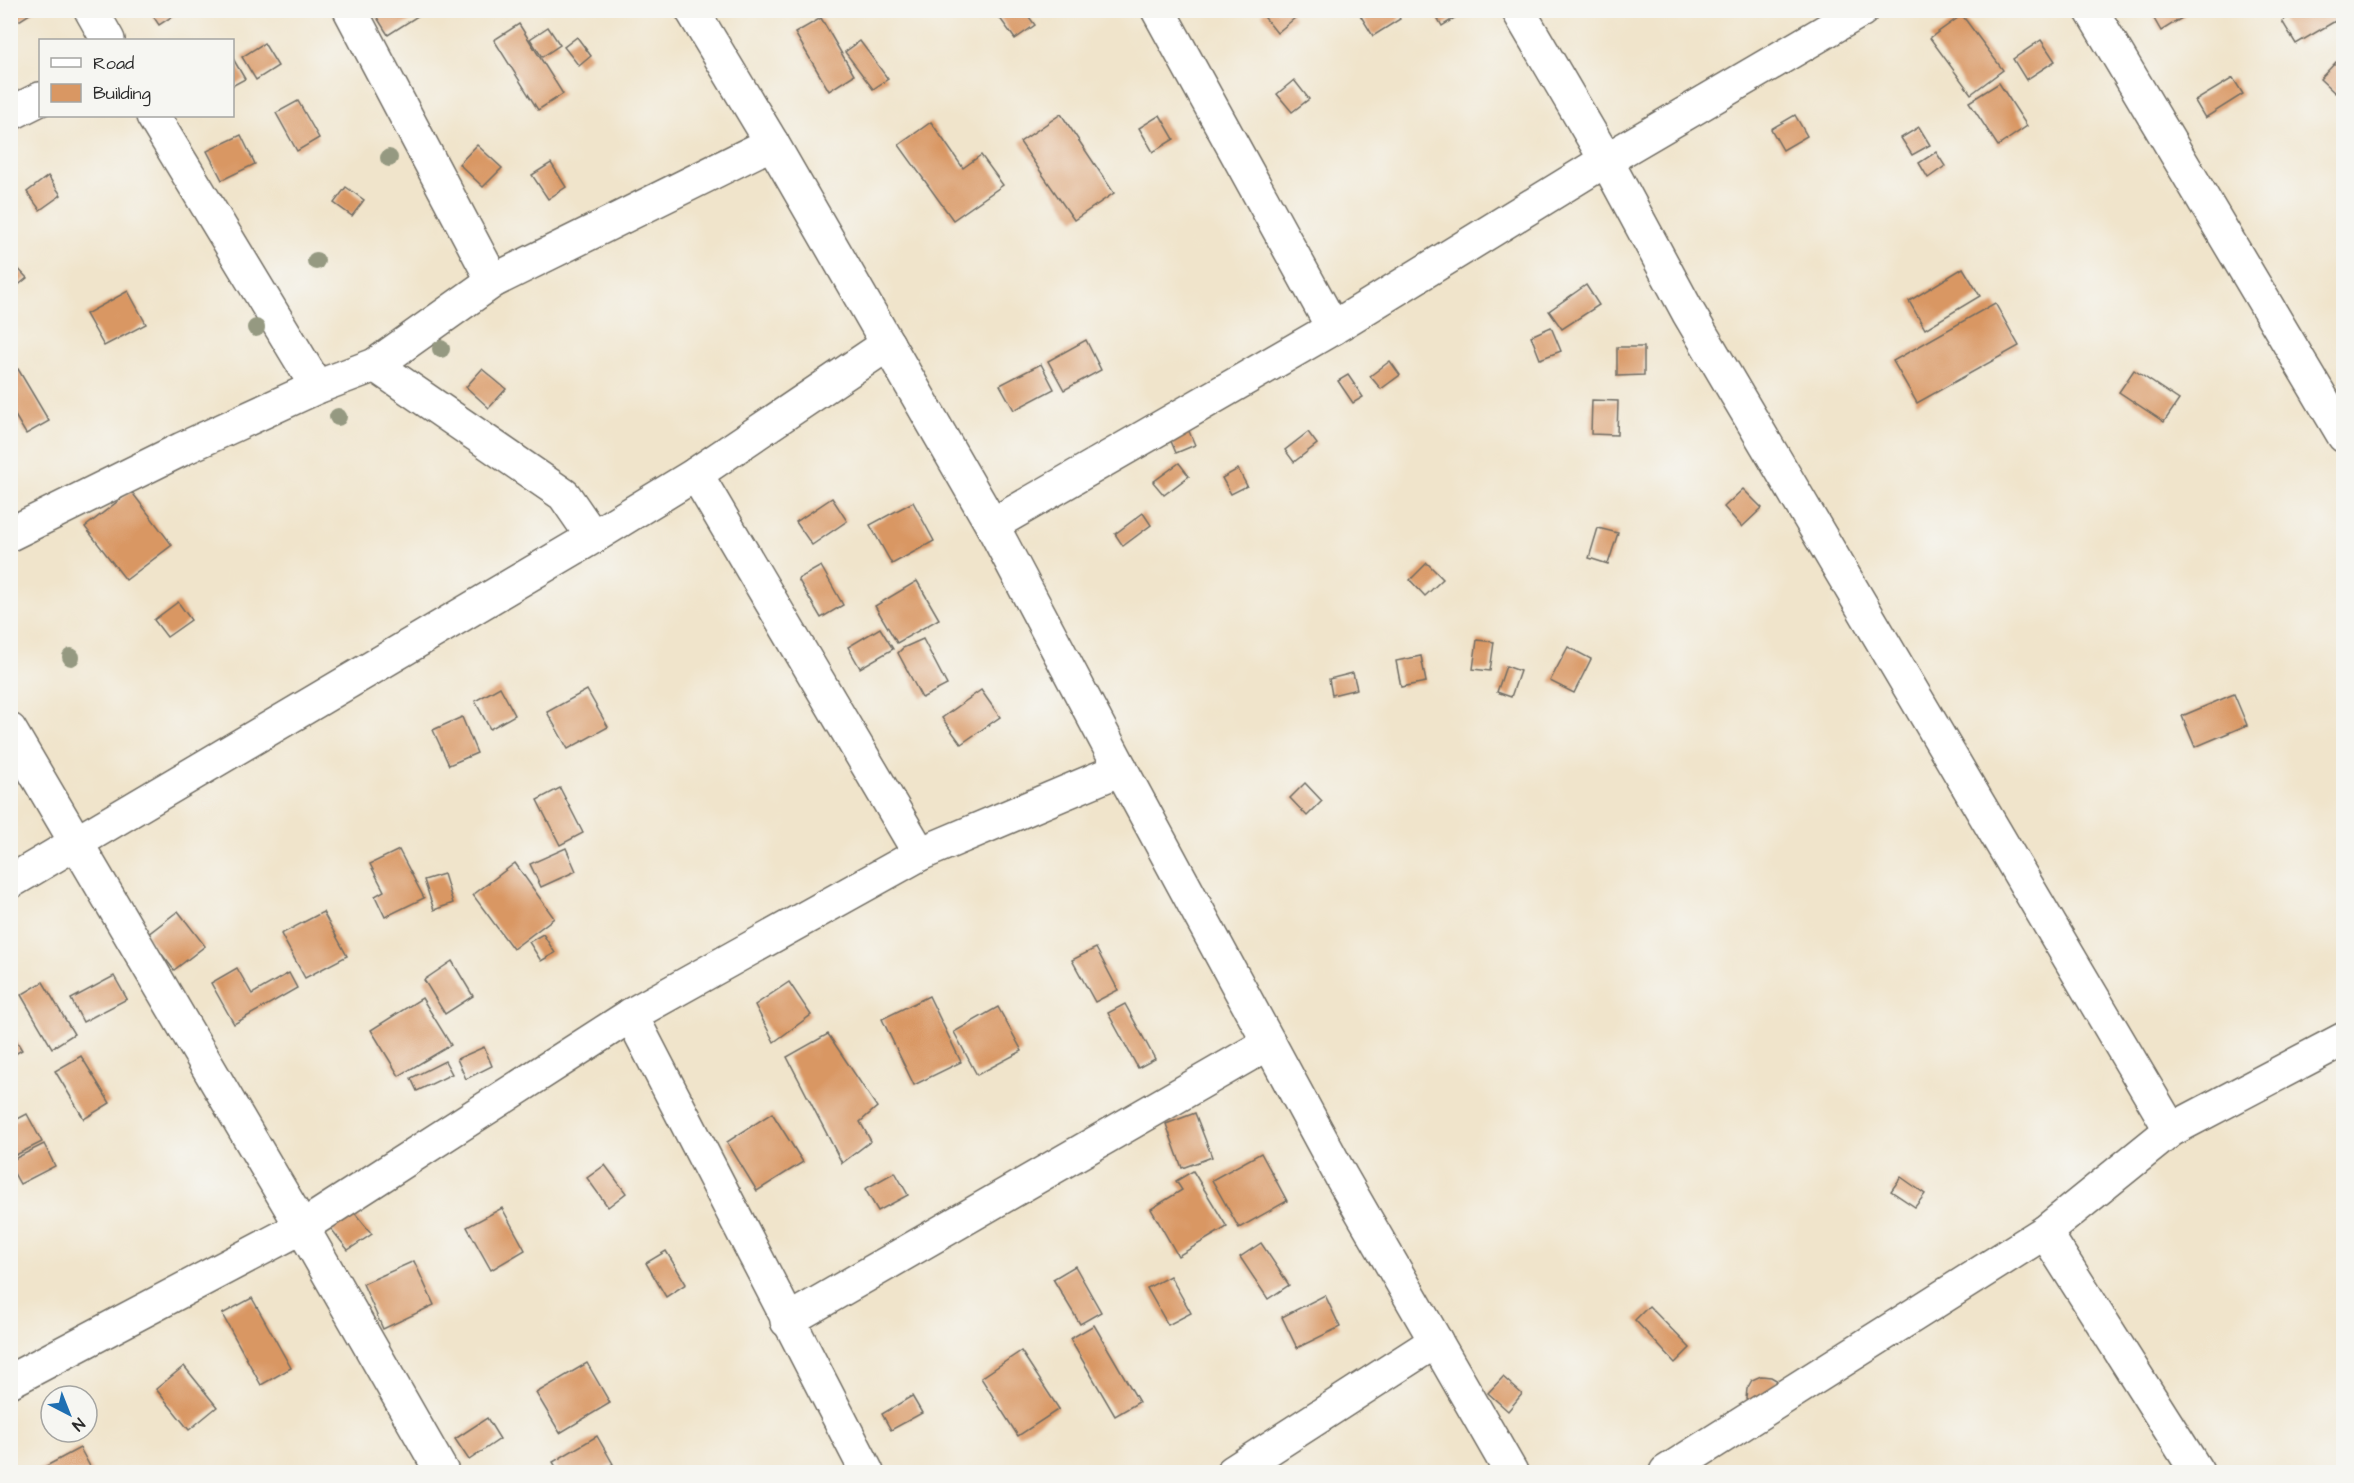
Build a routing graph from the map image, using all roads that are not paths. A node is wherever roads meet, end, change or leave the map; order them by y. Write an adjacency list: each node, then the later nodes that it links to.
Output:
1 (91, 10): 8 (street)
2 (350, 10): 14 (street)
3 (692, 10): 12 (street)
4 (1158, 10): 15 (street)
5 (1518, 10): 13 (street)
6 (1862, 10): 13 (street)
7 (2091, 10): 19 (street)
8 (107, 39)
9 (39, 100): 10 (street)
10 (10, 114)
11 (154, 117): 18 (street)
12 (772, 143): 14 (street); 16 (street)
13 (1606, 159): 15 (street); 32 (street)
14 (493, 281): 17 (street)
15 (1333, 328): 21 (street)
16 (888, 344): 20 (street); 21 (street)
17 (375, 364): 18 (street); 23 (street)
18 (317, 387): 22 (street)
19 (2343, 436)
20 (696, 474): 23 (street); 27 (street)
21 (992, 525): 25 (street)
22 (10, 534)
23 (593, 537): 26 (street)
24 (10, 730): 26 (street)
25 (1121, 769): 27 (street); 31 (street)
26 (76, 843): 28 (street); 33 (street)
27 (920, 854): 29 (street)
28 (10, 882)
29 (631, 1016): 33 (street); 35 (street)
30 (2343, 1039): 32 (street)
31 (1269, 1042): 35 (street); 36 (street)
32 (2171, 1130): 34 (street)
33 (302, 1227): 37 (street); 38 (street)
34 (2044, 1232): 42 (street); 43 (street)
35 (787, 1321): 39 (street)
36 (1436, 1341): 40 (street); 41 (street)
37 (10, 1380)
38 (442, 1473)
39 (867, 1473)
40 (1233, 1473)
41 (1511, 1473)
42 (1666, 1473)
43 (2197, 1473)

